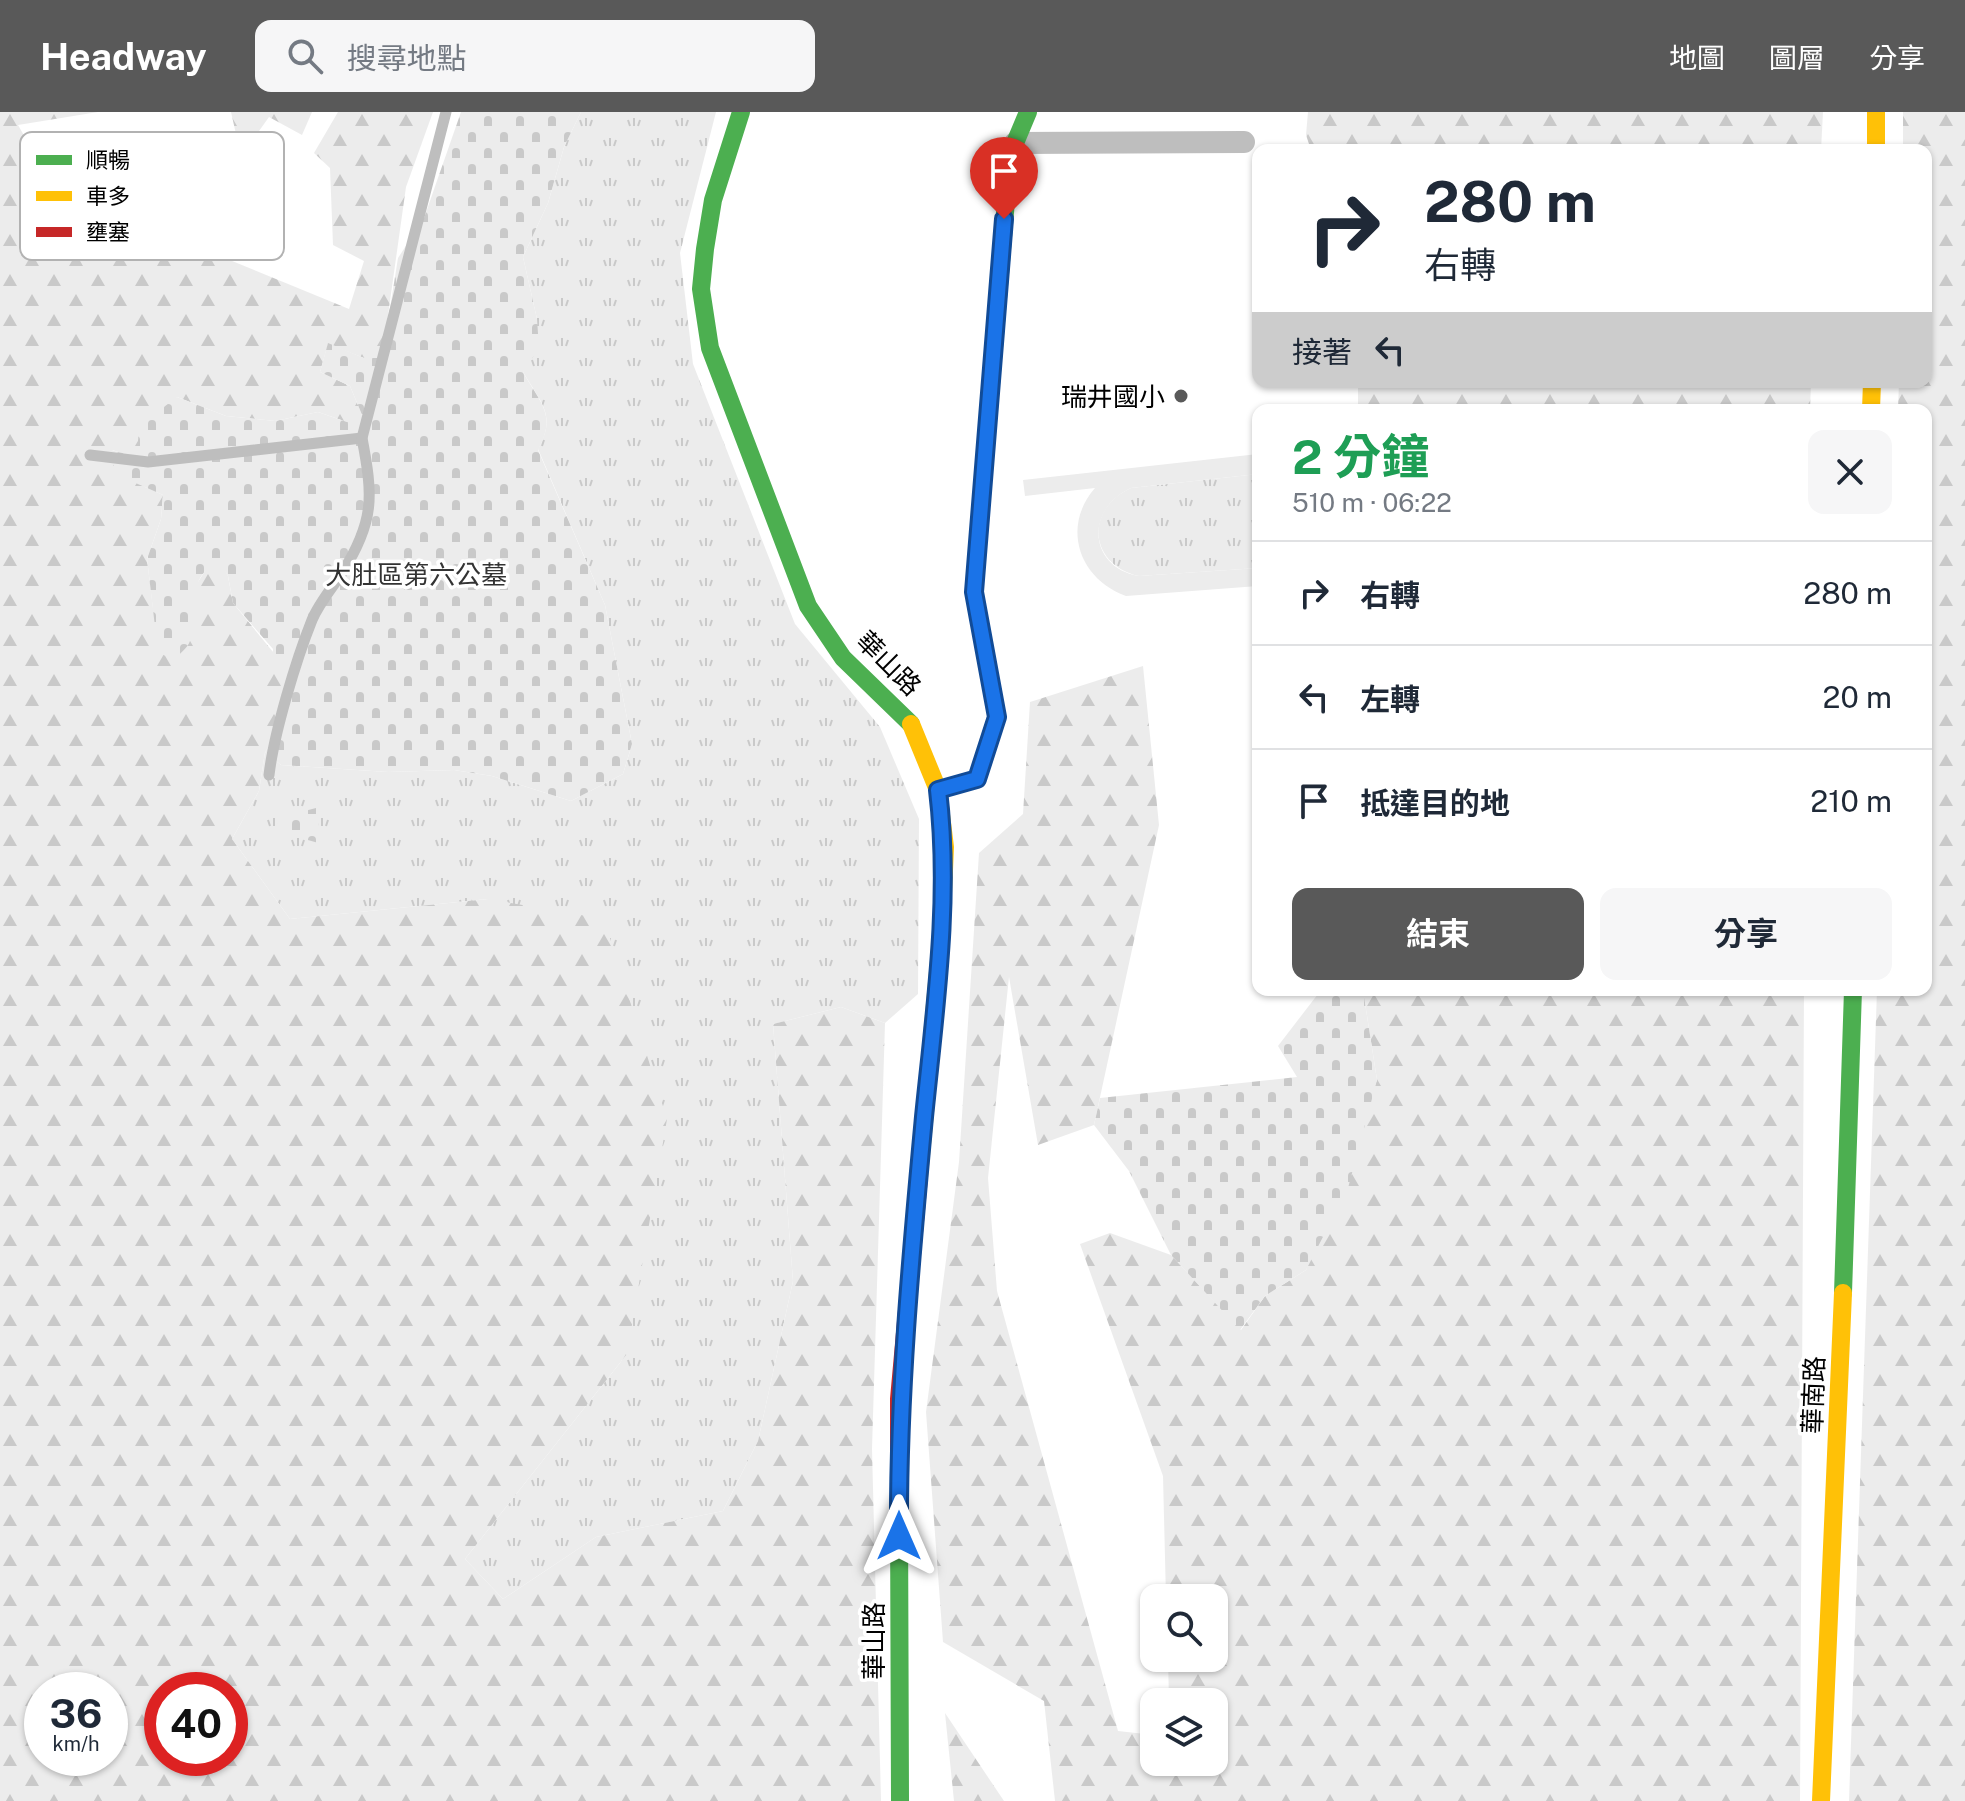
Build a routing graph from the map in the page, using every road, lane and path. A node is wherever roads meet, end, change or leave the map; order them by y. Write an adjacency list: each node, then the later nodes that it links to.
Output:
1 (446, 112): 8 (lane)
2 (741, 112): 11 (street, 華山路)
3 (1028, 112): 6 (street)
4 (1876, 112): 7 (street)
5 (1244, 142): 6 (street)
6 (1015, 143): 11 (street)
7 (1876, 144)
8 (362, 438): 9 (lane); 10 (lane)
9 (90, 455)
10 (269, 775)
11 (938, 790): 13 (street, 華山路)
12 (1853, 996): 14 (street, 華南路)
13 (900, 1801)
14 (1821, 1801)

